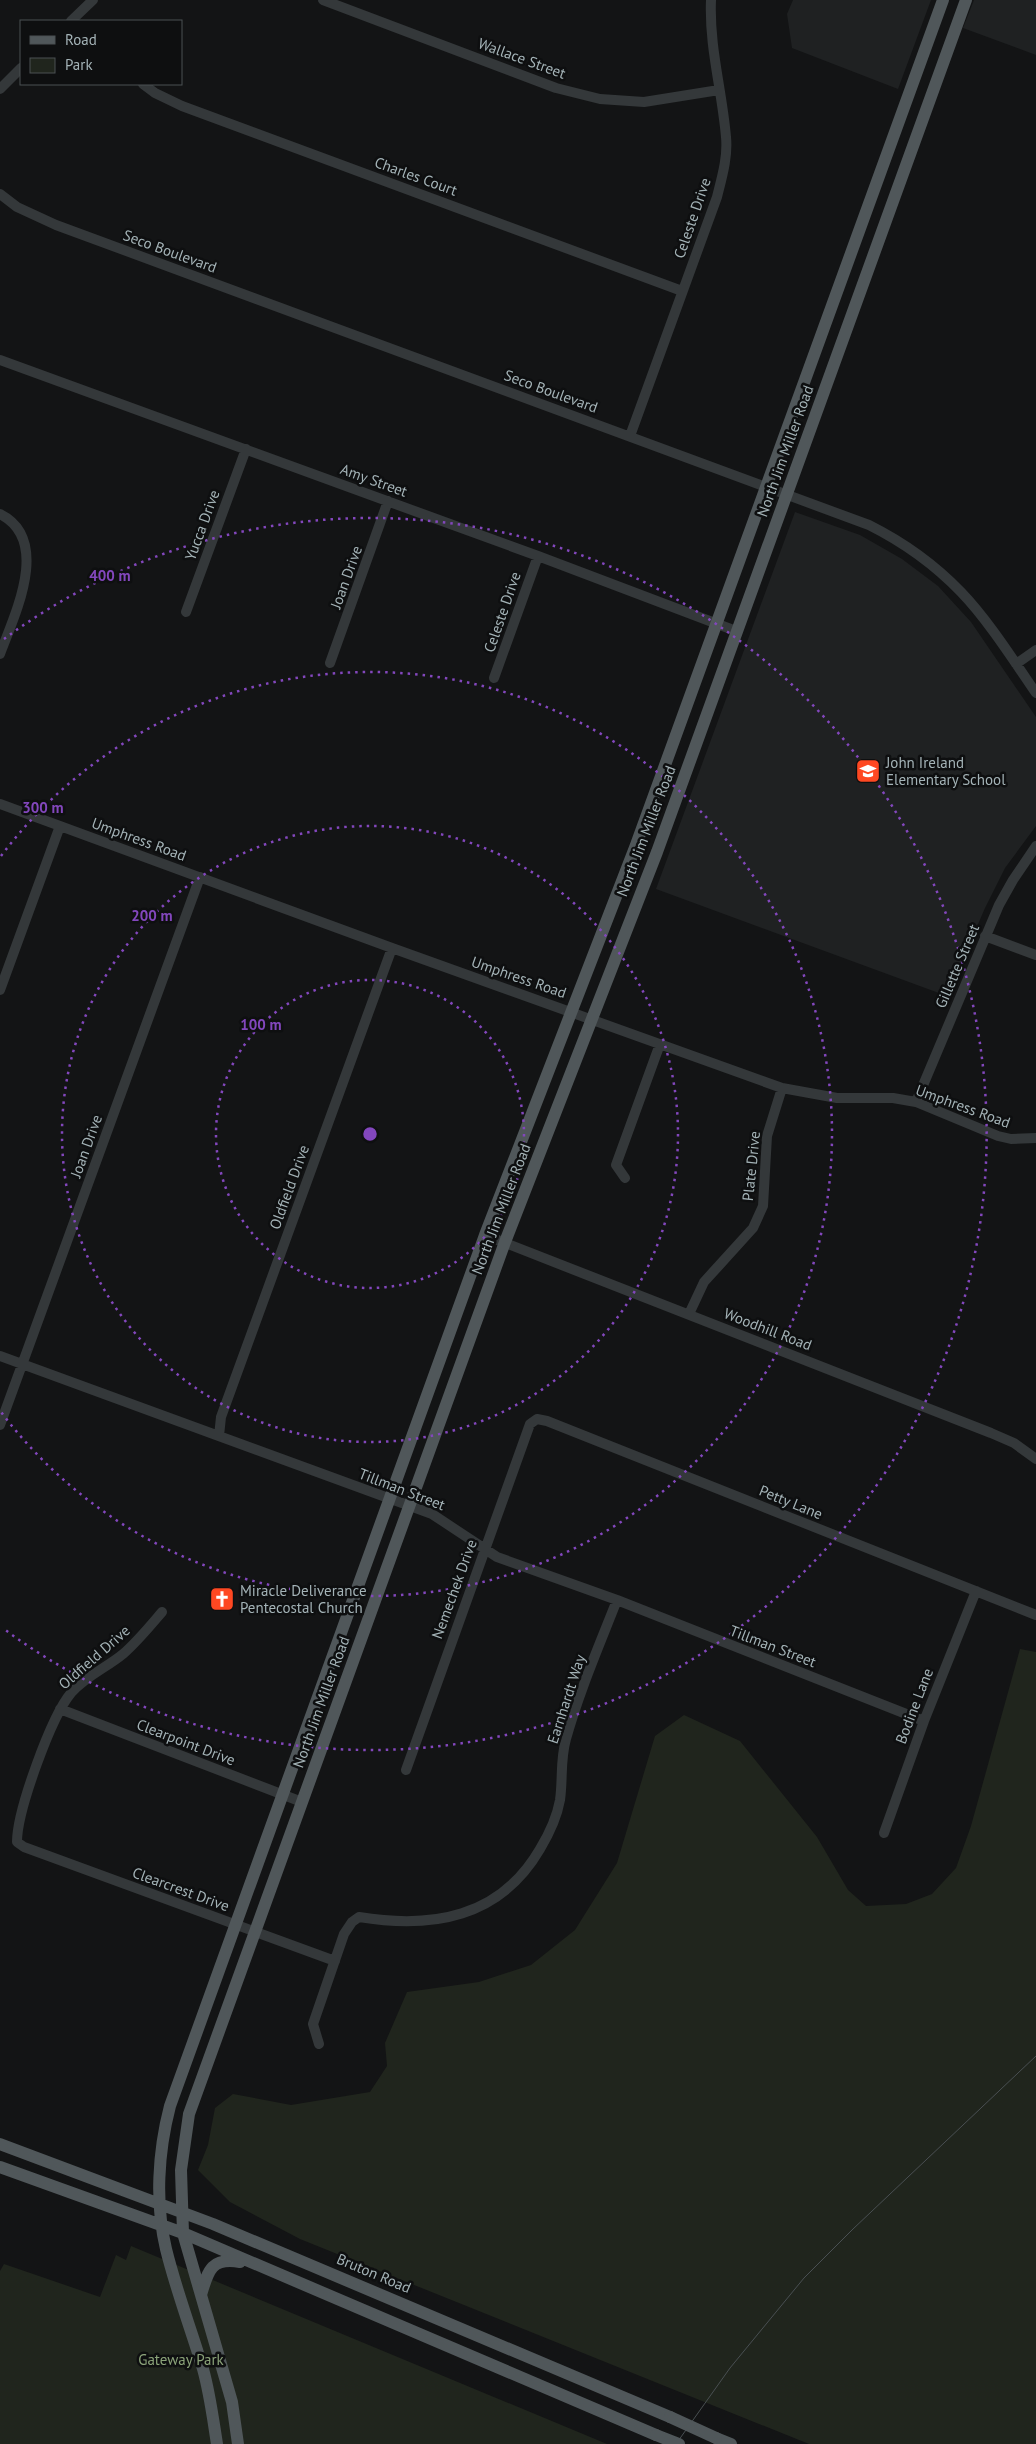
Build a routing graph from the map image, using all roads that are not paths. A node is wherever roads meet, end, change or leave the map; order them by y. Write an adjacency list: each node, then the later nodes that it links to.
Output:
1 (93, 0): 6 (street)
2 (323, 0): 12 (street, Wallace Street)
3 (711, 0): 12 (street, Celeste Drive)
4 (944, 0): 7 (main road, North Jim Miller Road)
5 (966, 0): 9 (main road, North Jim Miller Road)
6 (74, 20)
7 (922, 60): 9 (main road); 13 (main road, North Jim Miller Road)
8 (20, 69): 11 (street)
9 (942, 70): 14 (main road, North Jim Miller Road)
10 (144, 85): 16 (street, Charles Court)
11 (0, 88)
12 (719, 90): 16 (street, Celeste Drive)
13 (881, 174): 14 (main road); 20 (main road, North Jim Miller Road)
14 (901, 182): 21 (main road, North Jim Miller Road)
15 (0, 194): 18 (street, Seco Boulevard)
16 (682, 291): 18 (street, Celeste Drive)
17 (0, 360): 19 (street, Amy Street)
18 (630, 436): 20 (street, Seco Boulevard)
19 (246, 449): 22 (street, Amy Street); 25 (street, Yucca Drive)
20 (767, 487): 21 (street, Seco Boulevard); 26 (main road, North Jim Miller Road)
21 (787, 494): 27 (main road, North Jim Miller Road); 31 (street, Seco Boulevard)
22 (388, 501): 24 (street, Amy Street); 30 (street, Joan Drive)
23 (0, 514): 29 (street)
24 (538, 556): 26 (street, Amy Street); 32 (street, Celeste Drive)
25 (186, 612)
26 (718, 623): 27 (street, Amy Street); 36 (main road, North Jim Miller Road)
27 (736, 631): 38 (main road, North Jim Miller Road)
28 (1036, 650): 31 (street)
29 (0, 654)
30 (330, 663)
31 (1016, 664): 33 (street, Seco Boulevard)
32 (494, 678)
33 (1036, 694)
34 (0, 804): 35 (street, Umphress Road)
35 (60, 826): 39 (street, Umphress Road); 43 (street)
36 (636, 845): 38 (main road); 44 (main road, North Jim Miller Road)
37 (1036, 846): 40 (street, Gillette Street)
38 (657, 852): 45 (main road, North Jim Miller Road)
39 (200, 877): 41 (street, Umphress Road); 55 (street, Joan Drive)
40 (985, 936): 42 (street); 48 (street, Gillette Street)
41 (392, 948): 44 (street, Umphress Road); 58 (street, Oldfield Drive)
42 (1036, 955)
43 (0, 990)
44 (572, 1012): 45 (street, Umphress Road); 51 (main road, North Jim Miller Road)
45 (591, 1018): 46 (street, Umphress Road); 52 (main road, North Jim Miller Road)
46 (660, 1044): 47 (street, Umphress Road); 50 (street)
47 (782, 1088): 48 (street, Umphress Road); 53 (street, Plate Drive)
48 (916, 1102): 49 (street, Umphress Road)
49 (1036, 1138)
50 (625, 1178)
51 (485, 1235): 52 (street, Woodhill Road); 60 (main road, North Jim Miller Road)
52 (505, 1242): 53 (street, Woodhill Road); 61 (main road, North Jim Miller Road)
53 (689, 1314): 59 (street, Woodhill Road)
54 (0, 1356): 55 (street, Tillman Street)
55 (22, 1364): 57 (street, Joan Drive); 58 (street, Tillman Street)
56 (535, 1420): 62 (street, Nemechek Drive); 63 (street, Petty Lane)
57 (0, 1425)
58 (219, 1436): 60 (street, Tillman Street)
59 (1036, 1459)
60 (390, 1500): 61 (street, Tillman Street); 70 (main road, North Jim Miller Road)
61 (409, 1507): 62 (street, Tillman Street); 71 (main road, North Jim Miller Road)
62 (484, 1549): 64 (street, Tillman Street); 69 (street, Nemechek Drive)
63 (976, 1591): 66 (street, Petty Lane); 68 (street, Bodine Lane)
64 (617, 1600): 68 (street, Tillman Street); 76 (street, Earnhardt Way)
65 (162, 1612): 67 (street, Oldfield Drive)
66 (1036, 1615)
67 (60, 1709): 70 (street, Clearpoint Drive); 73 (street, Oldfield Drive)
68 (924, 1721): 72 (street, Bodine Lane)
69 (406, 1770)
70 (283, 1795): 71 (street, Clearpoint Drive); 74 (main road, North Jim Miller Road)
71 (302, 1802): 75 (main road, North Jim Miller Road)
72 (884, 1833)
73 (17, 1842): 74 (street, Clearcrest Drive)
74 (235, 1925): 75 (street, Clearcrest Drive); 78 (main road, North Jim Miller Road)
75 (255, 1932): 76 (street, Clearcrest Drive); 79 (main road, North Jim Miller Road)
76 (335, 1961): 77 (street, Earnhardt Way)
77 (319, 2044)
78 (185, 2063): 79 (main road); 82 (main road, North Jim Miller Road)
79 (204, 2070): 83 (main road, North Jim Miller Road)
80 (0, 2144): 82 (main road, Bruton Road)
81 (0, 2167): 84 (main road)
82 (161, 2204): 83 (main road, Bruton Road); 84 (main road, North Jim Miller Road)
83 (180, 2211): 85 (main road, North Jim Miller Road); 91 (main road, Bruton Road, bridge)
84 (163, 2227): 85 (main road); 88 (main road, North Jim Miller Road)
85 (182, 2233): 86 (main road); 87 (main road, North Jim Miller Road)
86 (254, 2264): 87 (main road); 90 (main road, bridge)
87 (201, 2295): 89 (main road, North Jim Miller Road)
88 (217, 2444)
89 (238, 2444)
90 (679, 2444)
91 (731, 2444)

